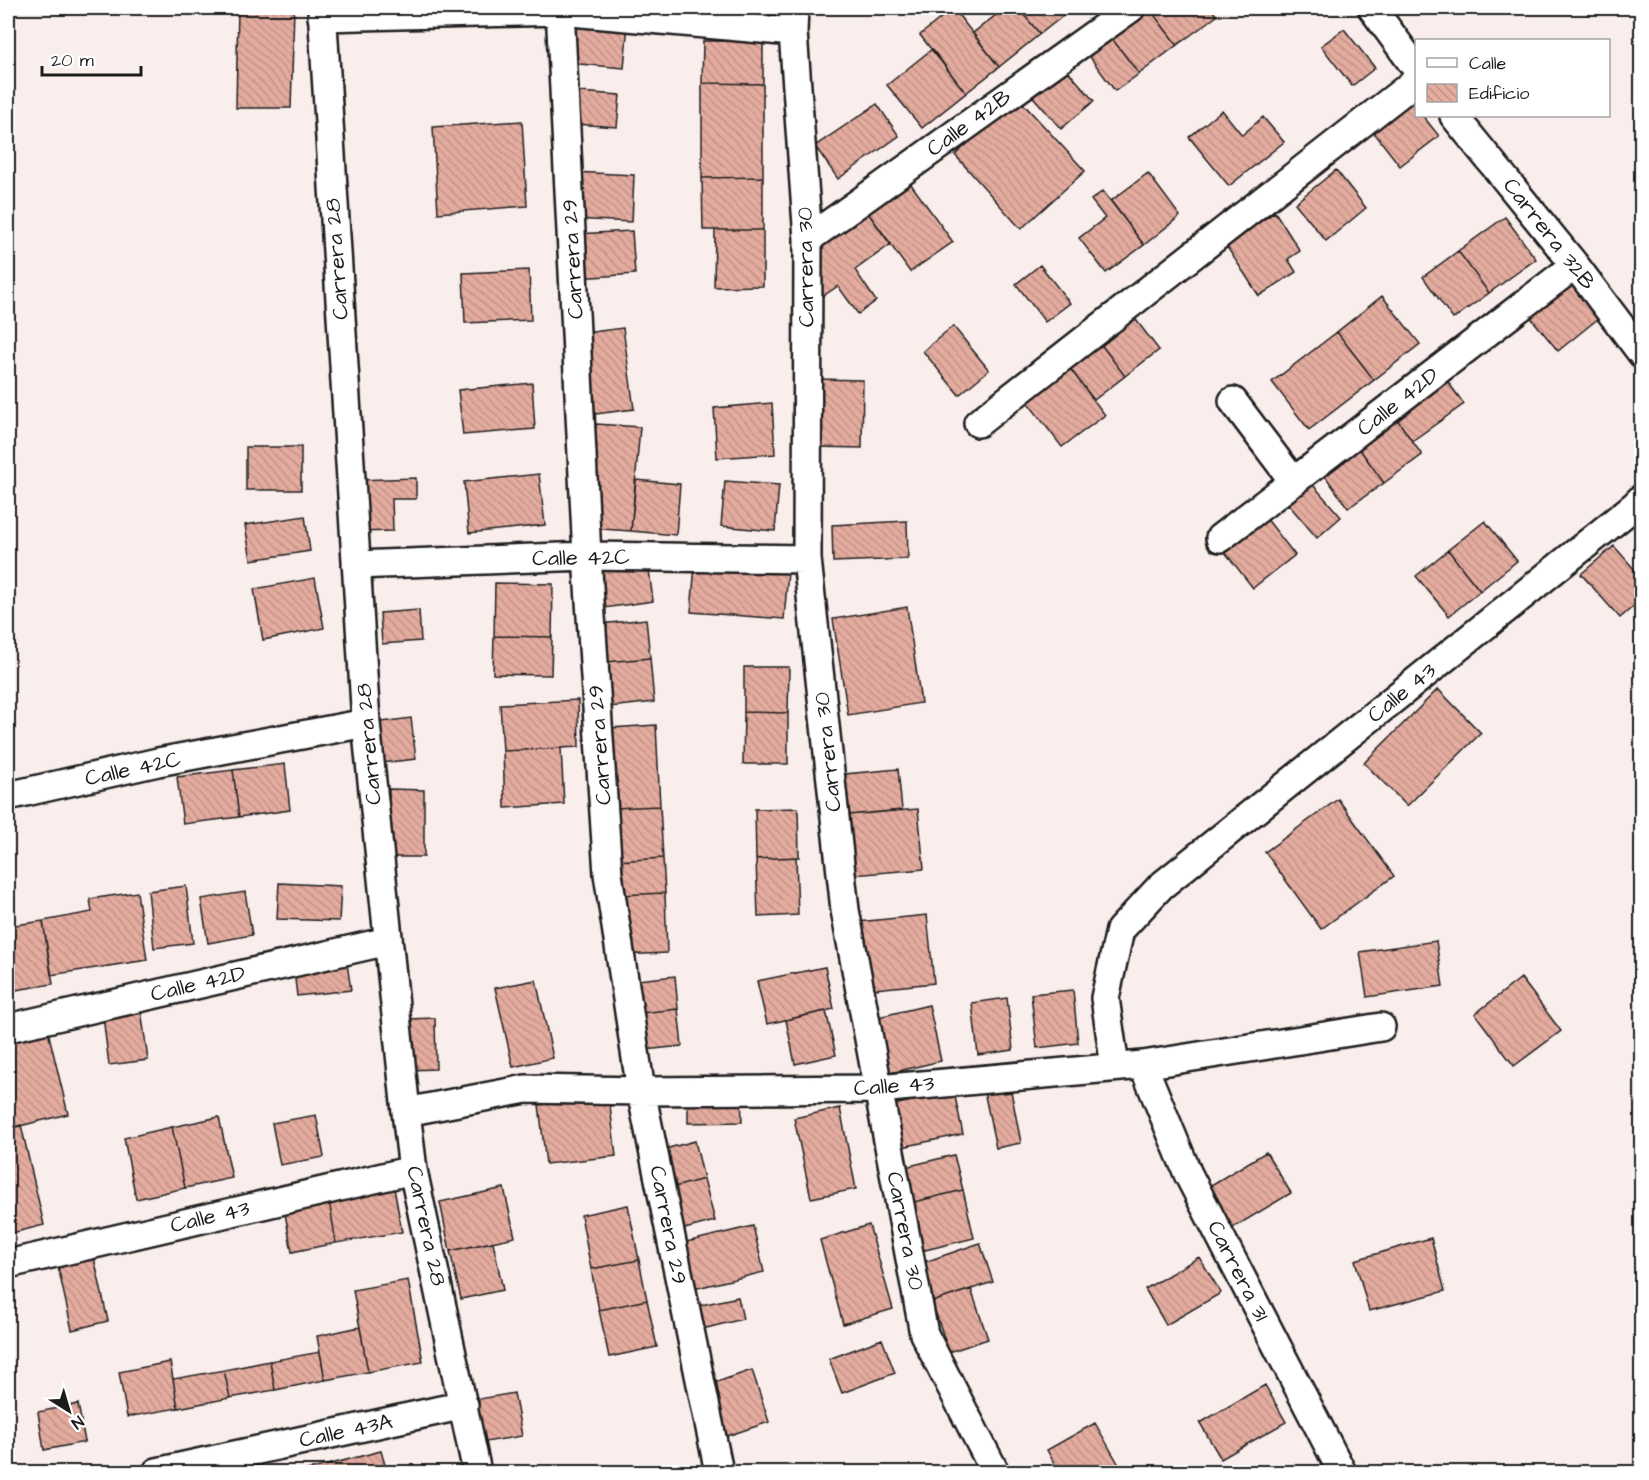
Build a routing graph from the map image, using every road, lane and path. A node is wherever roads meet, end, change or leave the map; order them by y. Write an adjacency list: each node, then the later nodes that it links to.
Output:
1 (1131, 8): 9 (street, Calle 42B)
2 (1372, 8): 6 (street)
3 (560, 9): 4 (street); 5 (street); 17 (street, Carrera 29)
4 (322, 12): 19 (street, Carrera 28)
5 (794, 20): 9 (street, Carrera 30)
6 (1415, 67)
7 (1415, 82): 13 (street)
8 (1455, 117): 10 (street, Carrera 32B)
9 (808, 239): 18 (street, Carrera 30)
10 (1575, 265): 11 (street, Carrera 32B); 14 (street, Calle 42D)
11 (1641, 354)
12 (1233, 401): 14 (street)
13 (978, 423)
14 (1294, 482): 16 (street, Calle 42D)
15 (1641, 498): 26 (street, Calle 43)
16 (1220, 538)
17 (587, 556): 18 (street, Calle 42C); 19 (street, Calle 42C); 28 (street, Carrera 29)
18 (807, 559): 27 (street, Carrera 30)
19 (356, 565): 20 (street, Carrera 28)
20 (366, 723): 21 (street, Calle 42C); 22 (street, Carrera 28)
21 (8, 796)
22 (388, 941): 23 (street, Calle 42D); 29 (street, Carrera 28)
23 (8, 1028)
24 (1381, 1028): 25 (street, Calle 43)
25 (1143, 1065): 26 (street, Calle 43); 37 (street, Carrera 31)
26 (1115, 1067): 27 (street, Calle 43)
27 (878, 1089): 28 (street, Calle 43); 36 (street, Carrera 30)
28 (641, 1091): 29 (street, Calle 43); 35 (street, Carrera 29)
29 (406, 1112): 30 (street, Carrera 28)
30 (413, 1170): 31 (street, Calle 43); 32 (street, Carrera 28)
31 (8, 1264)
32 (464, 1405): 33 (street, Calle 43A); 34 (street, Carrera 28)
33 (157, 1473)
34 (477, 1473)
35 (719, 1473)
36 (995, 1473)
37 (1342, 1473)

